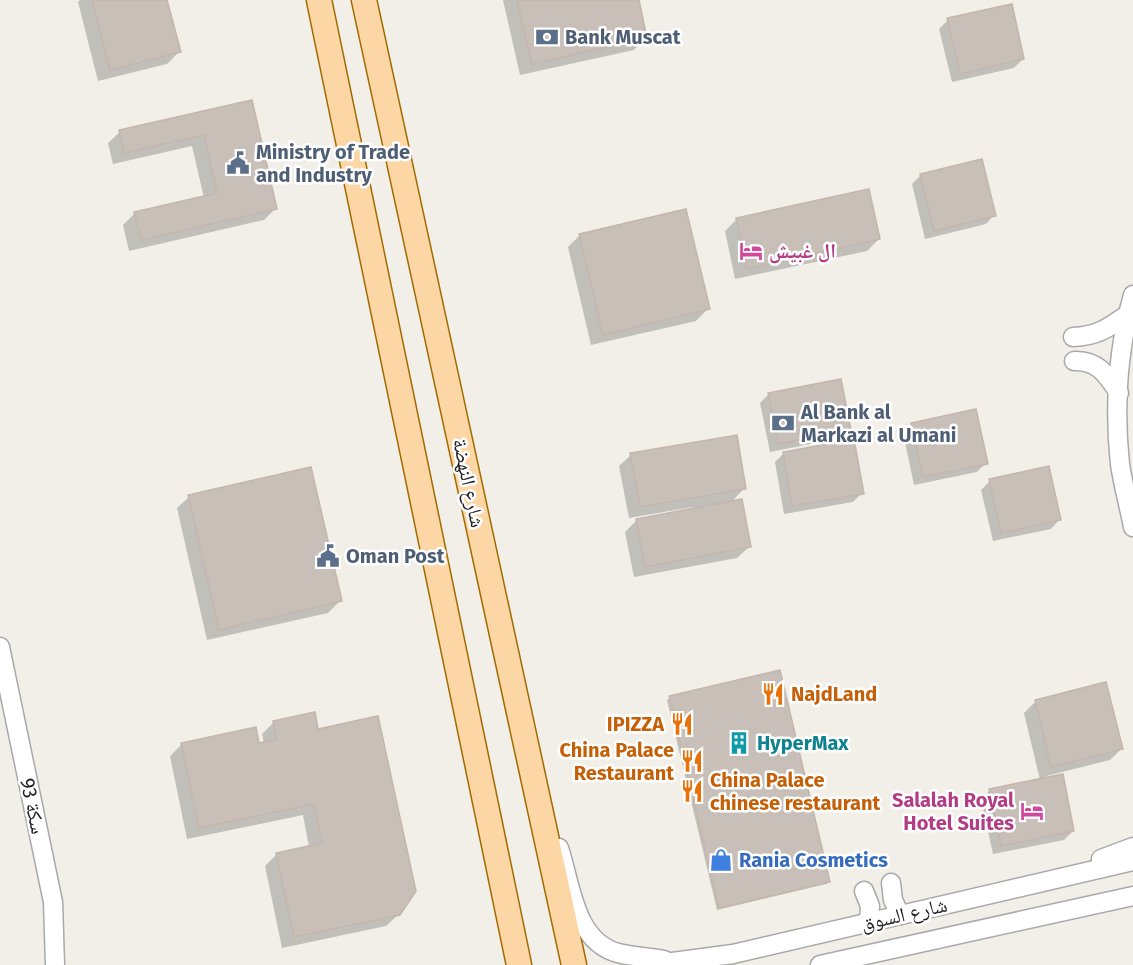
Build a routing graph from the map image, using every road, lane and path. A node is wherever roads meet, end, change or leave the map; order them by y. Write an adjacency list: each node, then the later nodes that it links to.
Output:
1 (319, 0): 21 (main road)
2 (364, 0): 10 (main road, شارع النهضة)
3 (1133, 295): 4 (street)
4 (1128, 314): 5 (street); 7 (street)
5 (1073, 337)
6 (1074, 361): 7 (street)
7 (1119, 393): 8 (street)
8 (1133, 527)
9 (0, 647): 20 (street, سكة 93)
10 (543, 822): 19 (street); 22 (main road, شارع النهضة)
11 (1133, 847): 13 (street)
12 (1133, 861): 13 (street, شارع السوق)
13 (1076, 874): 17 (street, شارع السوق)
14 (891, 883): 17 (street)
15 (864, 891): 18 (street)
16 (1133, 896): 24 (street, شارع السوق)
17 (900, 915): 18 (street, شارع السوق)
18 (870, 922): 19 (street, شارع السوق)
19 (675, 962): 23 (street, شارع السوق)
20 (55, 965)
21 (519, 965)
22 (574, 965)
23 (650, 965)
24 (820, 965)

